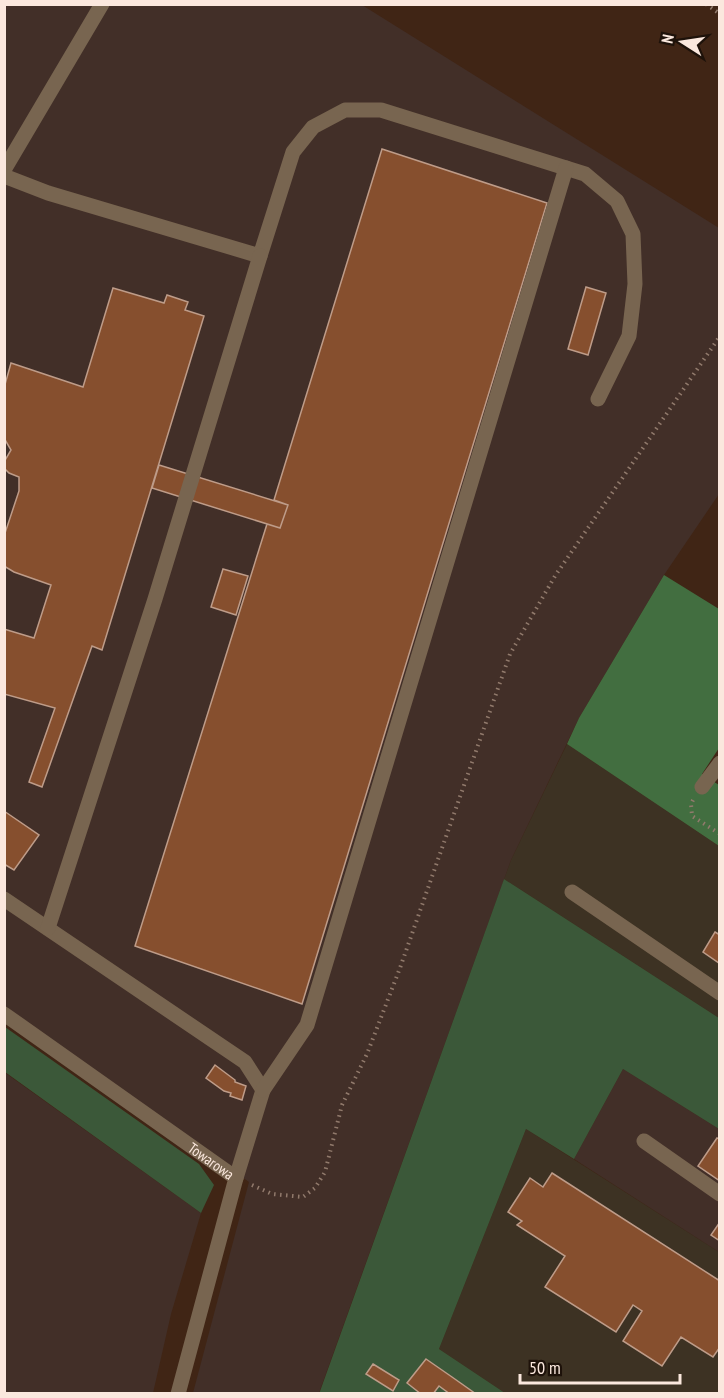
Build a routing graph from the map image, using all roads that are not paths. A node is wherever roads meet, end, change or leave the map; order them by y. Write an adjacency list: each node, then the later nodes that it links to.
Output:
1 (102, 4): 3 (street)
2 (566, 168): 5 (street); 6 (street); 14 (street)
3 (4, 170)
4 (4, 176): 5 (street)
5 (260, 256): 11 (street)
6 (598, 399)
7 (720, 763): 8 (street)
8 (702, 787)
9 (572, 892): 12 (street)
10 (4, 898): 11 (street)
11 (48, 928): 14 (street)
12 (720, 993)
13 (4, 1014): 16 (street, Towarowa)
14 (263, 1090): 16 (street)
15 (644, 1141): 17 (street)
16 (236, 1178): 18 (street, Towarowa)
17 (720, 1194)
18 (178, 1394)

